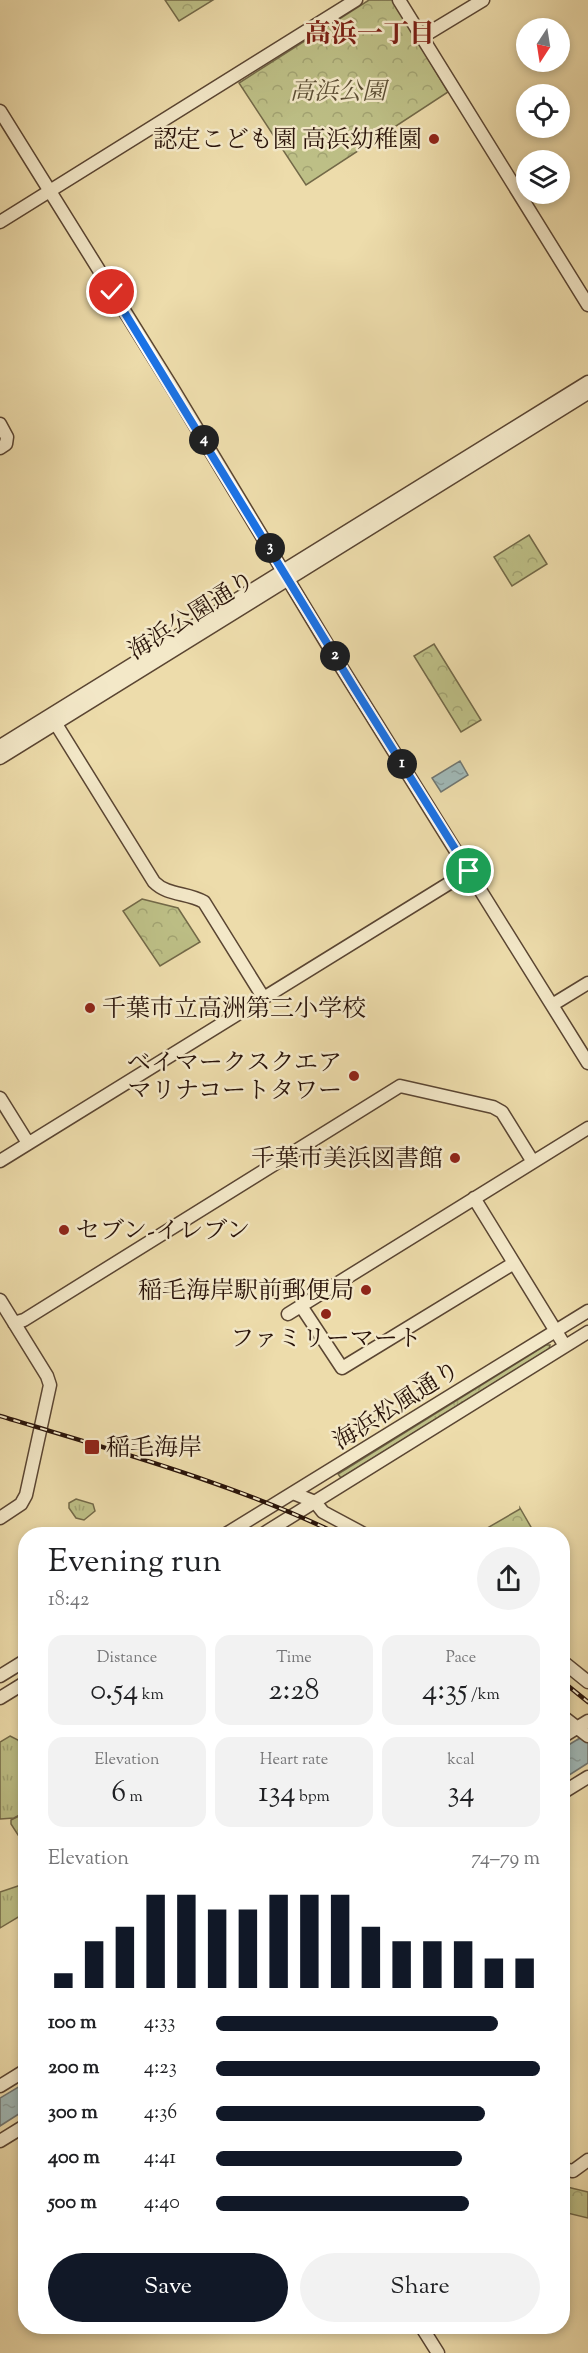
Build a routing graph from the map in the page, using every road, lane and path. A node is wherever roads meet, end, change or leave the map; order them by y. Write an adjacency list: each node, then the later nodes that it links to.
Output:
1 (356, 0): 6 (street)
2 (399, 0): 4 (street)
3 (483, 0): 4 (street)
4 (422, 37): 8 (street)
5 (0, 111): 6 (street)
6 (50, 191): 7 (street); 13 (street)
7 (0, 222)
8 (588, 304)
9 (588, 382): 13 (street, 海浜公園通り)
10 (588, 393): 13 (street, 海浜公園通り)
11 (0, 424): 12 (street)
12 (0, 448)
13 (286, 575): 14 (street, 海浜公園通り); 17 (street)
14 (53, 719): 15 (street, 海浜公園通り); 16 (street, 海浜公園通り); 19 (street)
15 (0, 746)
16 (0, 758)
17 (469, 871): 19 (street); 20 (street)
18 (588, 983): 20 (street)
19 (263, 998): 24 (street)
20 (552, 1005): 21 (street)
21 (588, 1063)
22 (0, 1098): 24 (street)
23 (588, 1128): 26 (street)
24 (28, 1143): 25 (street)
25 (0, 1161)
26 (532, 1162): 27 (street); 33 (street)
27 (474, 1198): 28 (street); 30 (street)
28 (514, 1263): 30 (street); 34 (street)
29 (0, 1300): 33 (street)
30 (301, 1306): 32 (street)
31 (588, 1311): 34 (street, 海浜松風通り)
32 (288, 1314)
33 (14, 1323): 39 (street)
34 (556, 1331): 36 (street); 37 (street, 海浜松風通り)
35 (588, 1332): 36 (street, 海浜松風通り)
36 (566, 1346): 38 (street, 海浜松風通り)
37 (293, 1493): 38 (street); 40 (street, 海浜松風通り)
38 (315, 1502): 41 (street, 海浜松風通り); 42 (street)
39 (0, 1518)
40 (238, 1527)
41 (274, 1527)
42 (351, 1527)
43 (18, 1665): 45 (street)
44 (570, 1667): 46 (street)
45 (0, 1675): 47 (street)
46 (588, 1682)
47 (5, 1694)
48 (583, 1724): 49 (street); 50 (street)
49 (570, 1732)
50 (588, 1736)
51 (588, 1777): 52 (street)
52 (570, 1788)
53 (18, 2075): 54 (street)
54 (0, 2086)
55 (18, 2130): 56 (street)
56 (0, 2141)
57 (588, 2160): 58 (street)
58 (570, 2170)
59 (426, 2334): 60 (street)
60 (438, 2353)

